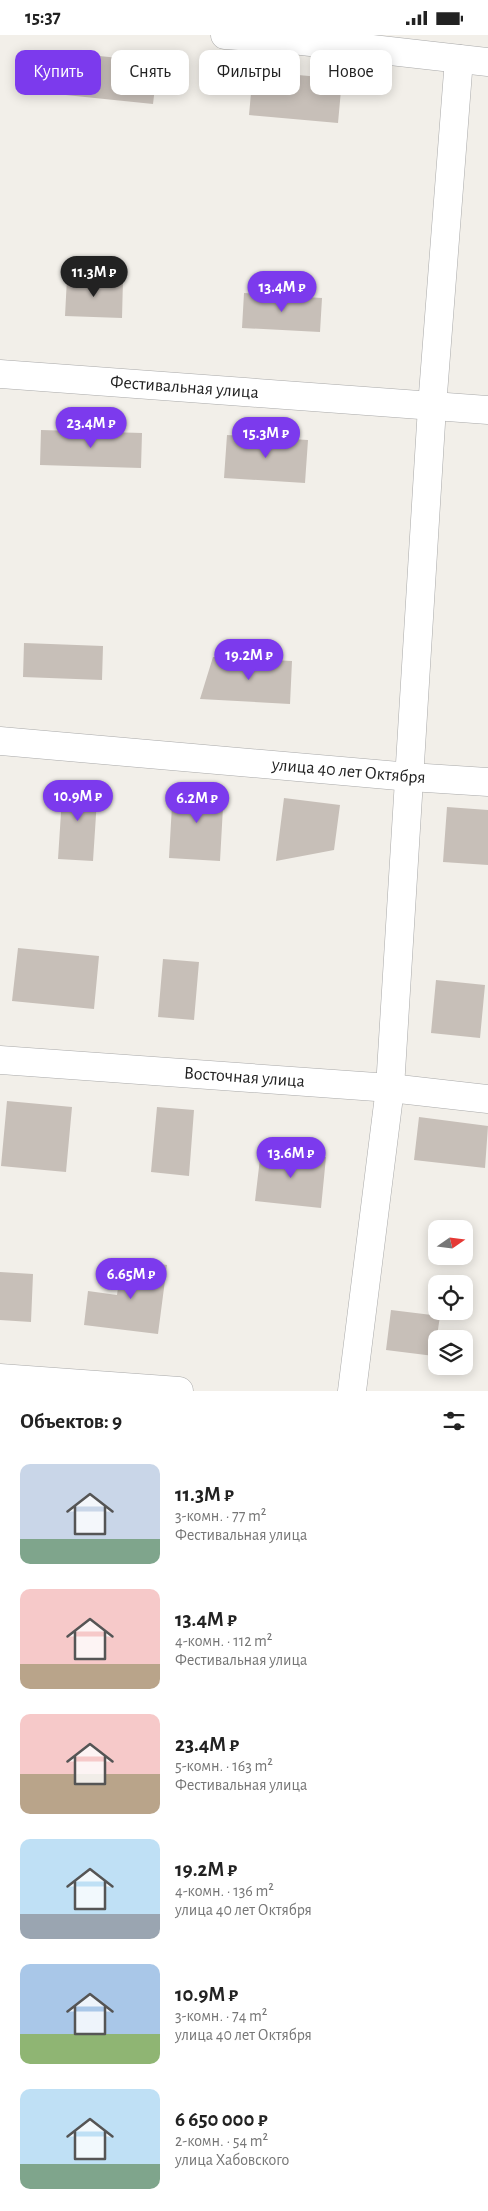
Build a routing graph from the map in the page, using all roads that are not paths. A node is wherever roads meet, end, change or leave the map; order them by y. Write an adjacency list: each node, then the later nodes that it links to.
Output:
1 (225, 35): 2 (street)
2 (459, 59): 3 (street); 5 (street)
3 (488, 62)
4 (0, 374): 5 (street, Фестивальная улица)
5 (432, 407): 6 (street, Фестивальная улица); 8 (street)
6 (488, 410)
7 (0, 741): 8 (street, улица 40 лет Октября)
8 (410, 777): 9 (street, улица 40 лет Октября); 11 (street)
9 (488, 782)
10 (0, 1060): 11 (street, Восточная улица)
11 (390, 1088): 12 (street, Восточная улица); 15 (street)
12 (488, 1099)
13 (0, 1378): 14 (street)
14 (179, 1391)
15 (352, 1391)

